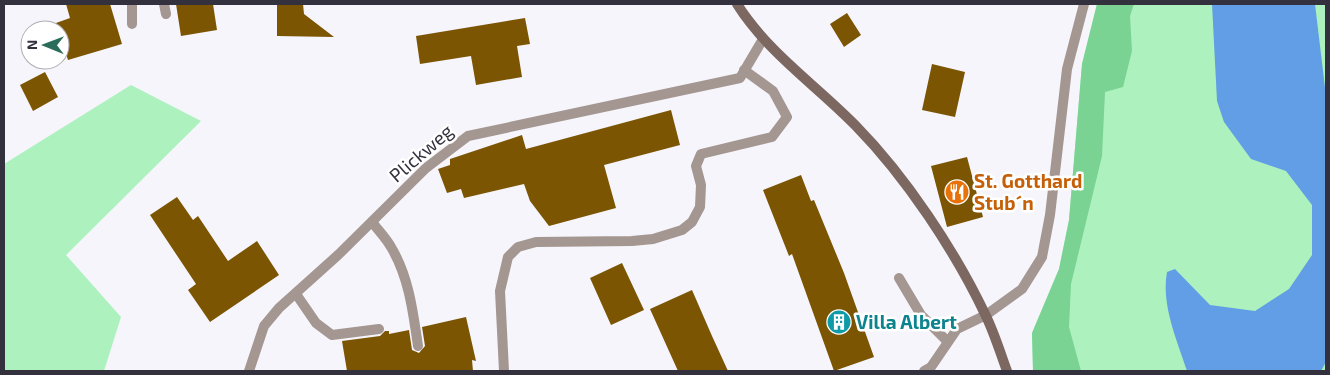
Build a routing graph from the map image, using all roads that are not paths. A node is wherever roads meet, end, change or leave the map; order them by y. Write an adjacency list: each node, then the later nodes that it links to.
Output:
1 (132, 4): 4 (street)
2 (738, 4): 5 (main road)
3 (1084, 4): 10 (street)
4 (132, 24)
5 (763, 40): 6 (street, Plickweg); 10 (main road)
6 (744, 70): 7 (street, Plickweg); 15 (street)
7 (372, 222): 9 (street, Plickweg); 13 (street)
8 (899, 278): 12 (street)
9 (296, 294): 11 (street); 14 (street, Plickweg)
10 (986, 315): 12 (street); 17 (main road)
11 (379, 329)
12 (948, 341): 16 (street)
13 (418, 346)
14 (249, 371)
15 (504, 371)
16 (924, 371)
17 (1007, 371)

